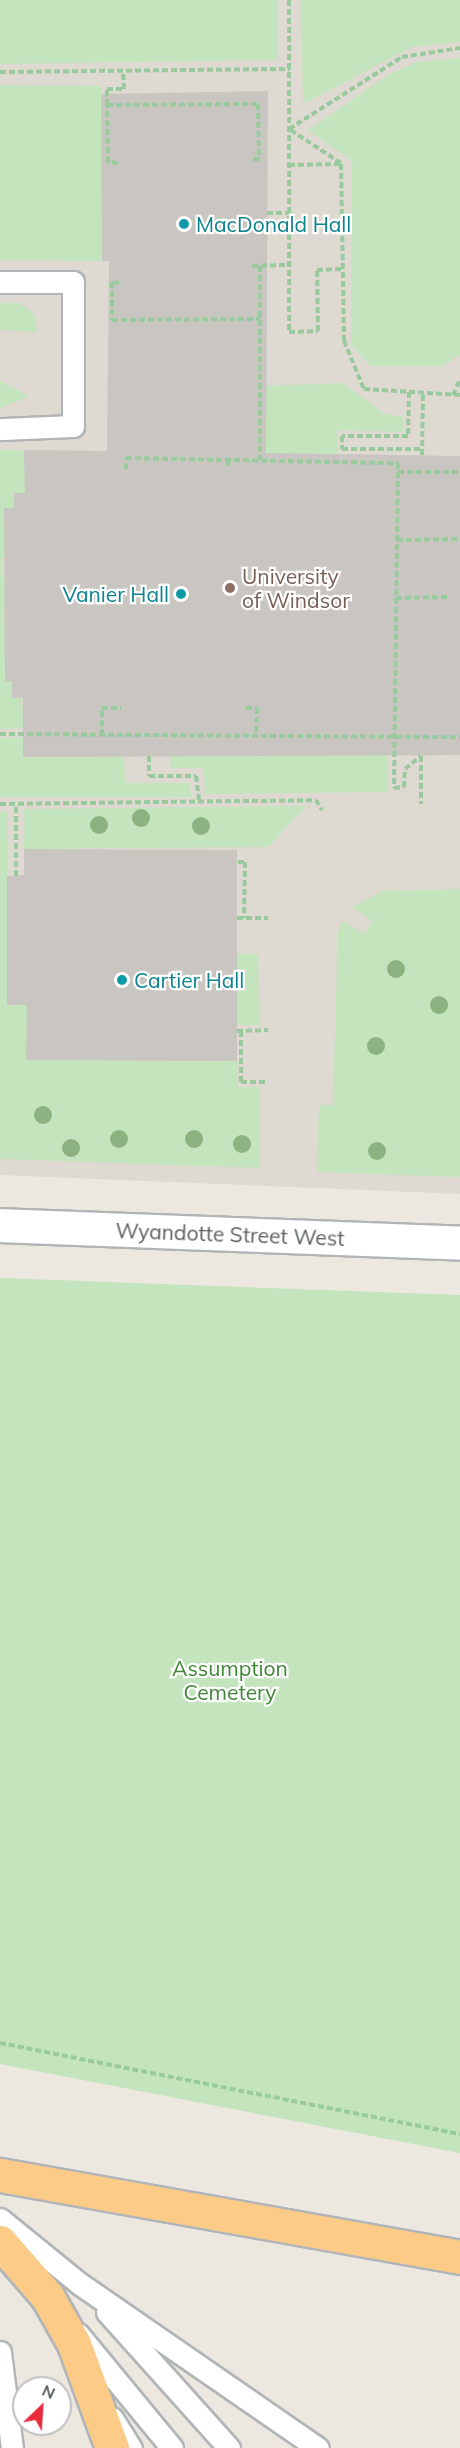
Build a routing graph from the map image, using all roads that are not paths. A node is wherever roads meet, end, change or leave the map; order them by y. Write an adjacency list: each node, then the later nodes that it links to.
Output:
1 (0, 282): 2 (lane)
2 (0, 429)
3 (0, 1225): 4 (main road, Wyandotte Street West)
4 (460, 1243)
5 (0, 2175): 8 (highway)
6 (0, 2219): 9 (lane)
7 (0, 2242): 10 (highway)
8 (460, 2257)
9 (80, 2284): 12 (lane); 14 (lane)
10 (47, 2296): 13 (highway); 20 (lane)
11 (0, 2352): 15 (lane)
12 (214, 2372): 23 (lane); 24 (lane)
13 (95, 2392): 18 (highway); 19 (lane)
14 (189, 2398): 21 (lane); 22 (lane)
15 (8, 2422): 16 (lane); 17 (lane)
16 (7, 2448)
17 (12, 2448)
18 (112, 2448)
19 (131, 2448)
20 (172, 2448)
21 (229, 2448)
22 (242, 2448)
23 (292, 2448)
24 (318, 2448)

